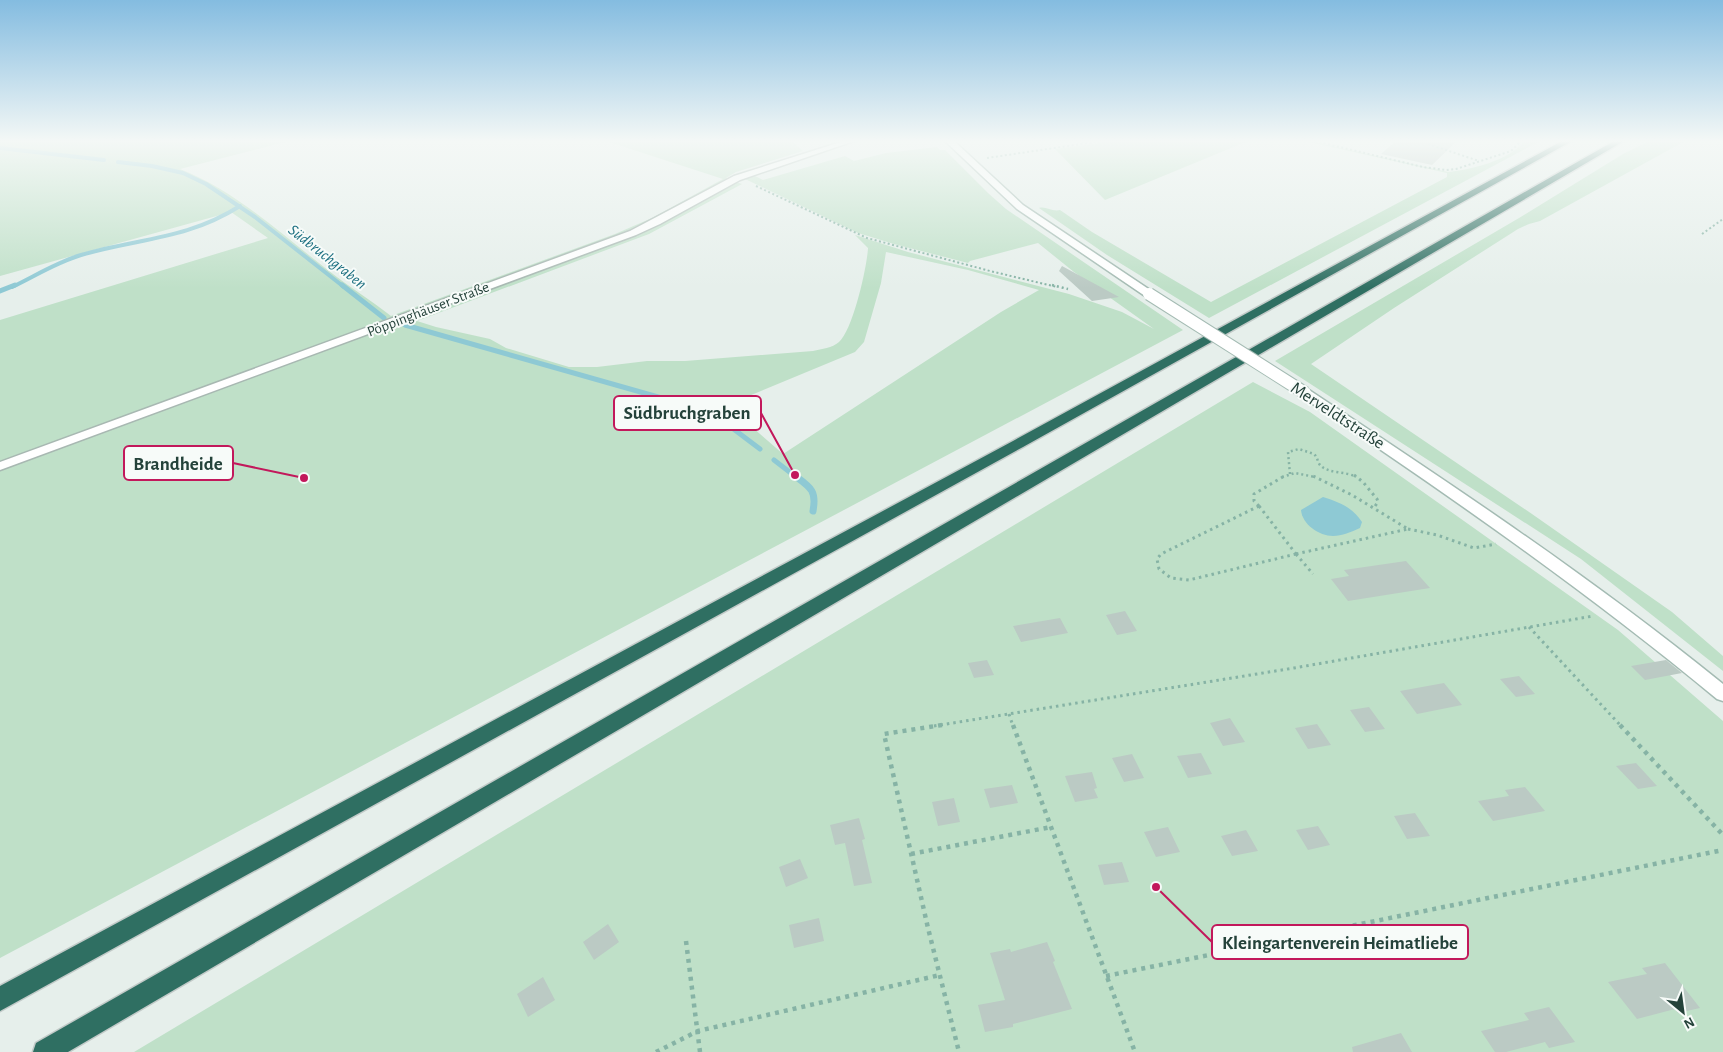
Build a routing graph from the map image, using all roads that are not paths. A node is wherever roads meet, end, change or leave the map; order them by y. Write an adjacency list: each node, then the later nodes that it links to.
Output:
1 (715, 190): 5 (lane, Pöppinghäuser Straße)
2 (1001, 190): 6 (street, Merveldtstraße, bridge)
3 (1479, 190): 7 (highway)
4 (1537, 190): 8 (highway)
5 (0, 466)
6 (1723, 694)
7 (0, 999)
8 (45, 1052)

